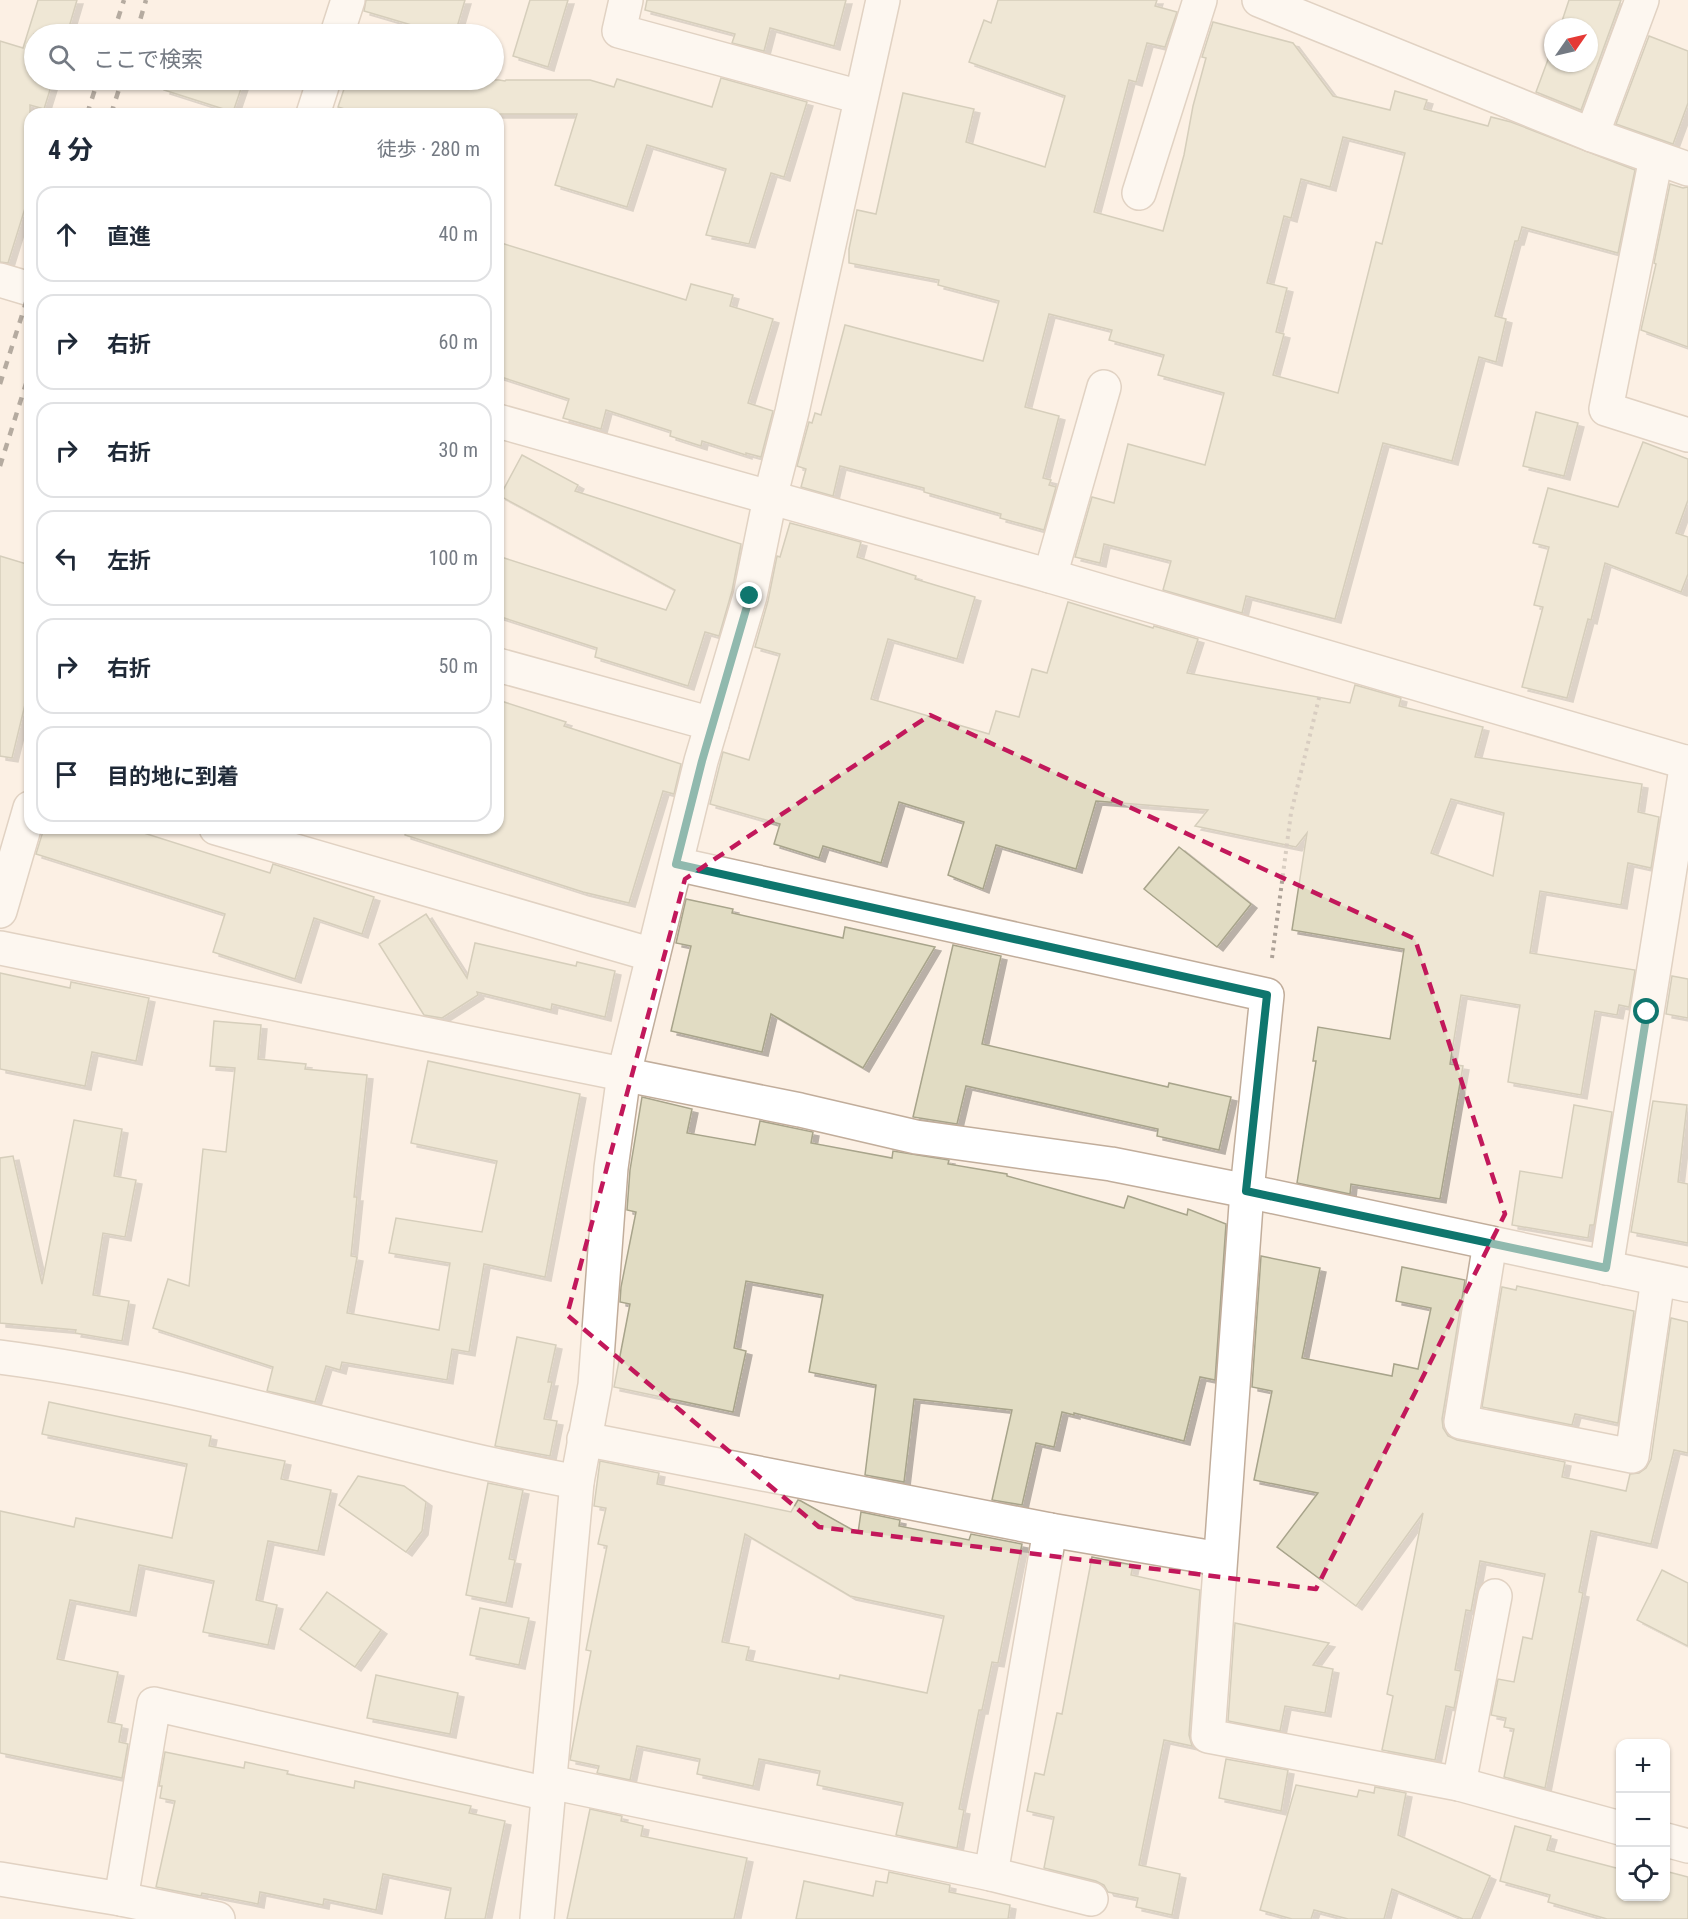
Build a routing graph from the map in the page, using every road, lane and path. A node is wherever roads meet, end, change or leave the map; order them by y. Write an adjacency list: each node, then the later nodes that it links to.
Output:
1 (348, 0): 7 (street)
2 (626, 0): 9 (street)
3 (883, 0): 9 (street)
4 (1200, 0): 14 (street)
5 (1259, 0): 11 (street)
6 (1642, 0): 11 (street)
7 (340, 24)
8 (321, 90): 10 (street)
9 (860, 97): 20 (street)
10 (315, 108)
11 (1592, 135): 12 (street)
12 (1656, 158): 13 (street); 19 (street)
13 (1688, 169)
14 (1139, 194)
15 (0, 280): 16 (street)
16 (24, 287)
17 (1104, 387): 21 (street)
18 (504, 424): 20 (street)
19 (1688, 435)
20 (770, 498): 21 (street); 24 (street)
21 (1050, 576): 22 (street)
22 (1329, 658): 25 (street); 32 (path)
23 (504, 667): 24 (street)
24 (712, 724): 28 (street)
25 (1687, 763): 36 (street)
26 (24, 829): 29 (street)
27 (237, 834): 31 (street)
28 (676, 864): 31 (street); 32 (street)
29 (0, 911)
30 (0, 948): 33 (street)
31 (653, 955): 33 (street)
32 (1267, 995): 34 (street)
33 (624, 1074): 34 (street); 39 (street)
34 (1246, 1191): 35 (street); 42 (street)
35 (1490, 1243): 36 (street); 37 (street)
36 (1606, 1268): 37 (street)
37 (1673, 1282)
38 (0, 1357): 40 (street)
39 (584, 1439): 40 (street); 41 (street)
40 (577, 1482): 45 (street)
41 (1050, 1530): 42 (street); 49 (street)
42 (1220, 1559): 44 (street)
43 (1496, 1596): 44 (street)
44 (1459, 1784): 46 (street)
45 (549, 1788): 49 (street); 51 (street); 54 (street)
46 (1616, 1827)
47 (1670, 1841): 48 (street)
48 (1688, 1846)
49 (991, 1875): 52 (street)
50 (0, 1879): 51 (street)
51 (121, 1899): 53 (street)
52 (1091, 1899)
53 (218, 1919)
54 (537, 1919)

